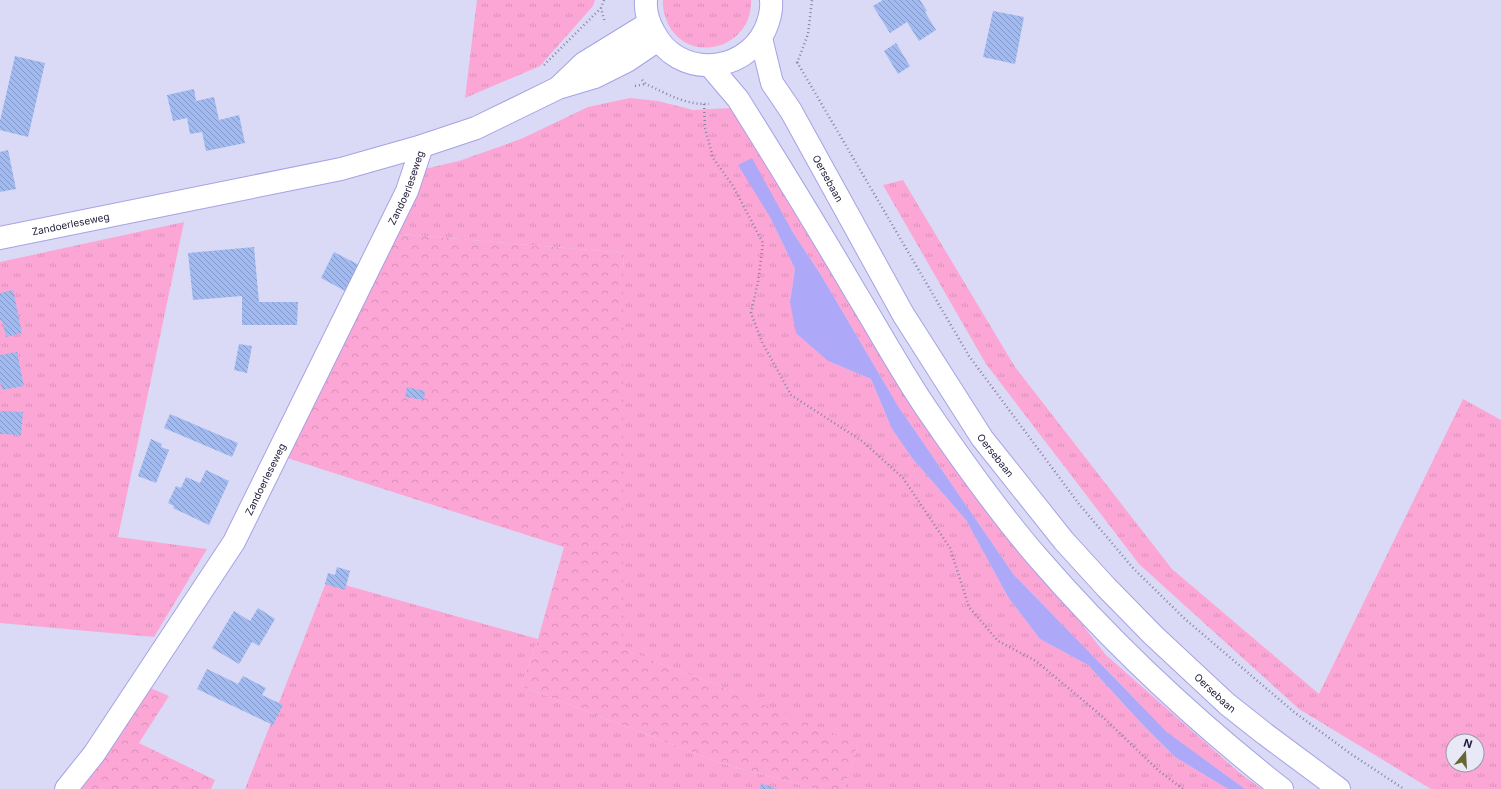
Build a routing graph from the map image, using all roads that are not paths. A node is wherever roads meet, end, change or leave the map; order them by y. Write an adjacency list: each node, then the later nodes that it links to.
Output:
1 (646, 0): 3 (main road)
2 (771, 0): 4 (main road)
3 (654, 32): 5 (main road); 6 (main road, Zandoerleseweg)
4 (761, 38): 5 (main road); 10 (main road, Oersebaan)
5 (710, 66): 9 (main road)
6 (422, 146): 7 (main road, Zandoerleseweg); 8 (main road, Zandoerleseweg)
7 (0, 238)
8 (66, 789)
9 (1282, 789)
10 (1339, 789)

